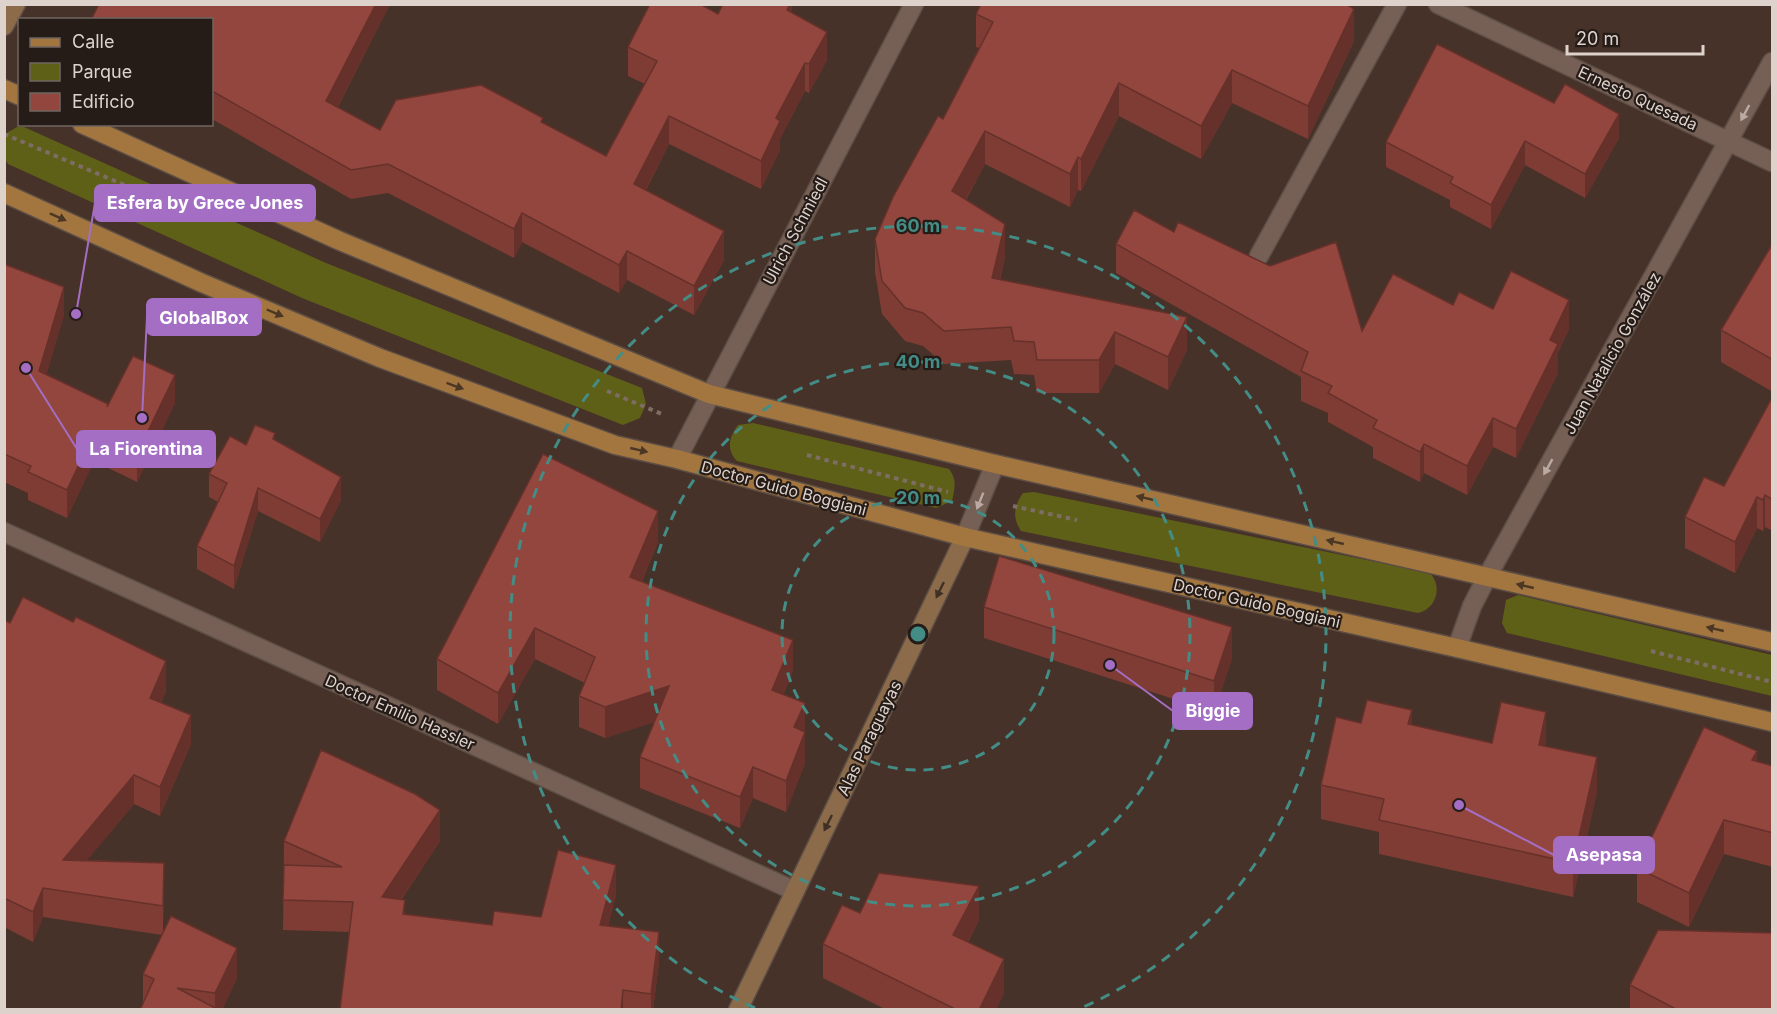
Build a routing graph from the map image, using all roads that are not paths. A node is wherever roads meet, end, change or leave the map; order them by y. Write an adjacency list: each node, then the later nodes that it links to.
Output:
1 (16, 4): 5 (street)
2 (914, 4): 14 (street, Ulrich Schmiedl)
3 (1397, 4): 13 (street)
4 (1438, 4): 10 (street, Ernesto Quesada)
5 (4, 26)
6 (1773, 62): 10 (street, Juan Natalicio González, one-way to 10)
7 (4, 89): 8 (main road)
8 (18, 95)
9 (86, 126): 14 (main road)
10 (1731, 142): 11 (street, Ernesto Quesada); 19 (street, Juan Natalicio González, one-way to 19)
11 (1773, 162)
12 (4, 193): 15 (main road, Doctor Guido Boggiani, one-way to 15)
13 (1259, 256)
14 (710, 393): 15 (street, Ulrich Schmiedl); 16 (main road)
15 (677, 459): 18 (main road, Doctor Guido Boggiani)
16 (995, 464): 18 (street, Alas Paraguayas, one-way to 18); 19 (main road, one-way to 16)
17 (4, 532): 23 (street, Doctor Emilio Hassler)
18 (965, 537): 21 (main road, Doctor Guido Boggiani); 23 (street, Alas Paraguayas, one-way to 23)
19 (1486, 578): 20 (main road, one-way to 19); 21 (street, Juan Natalicio González)
20 (1773, 642)
21 (1457, 648): 22 (main road, Doctor Guido Boggiani)
22 (1773, 722)
23 (795, 891): 24 (street, Alas Paraguayas)
24 (738, 1010)

